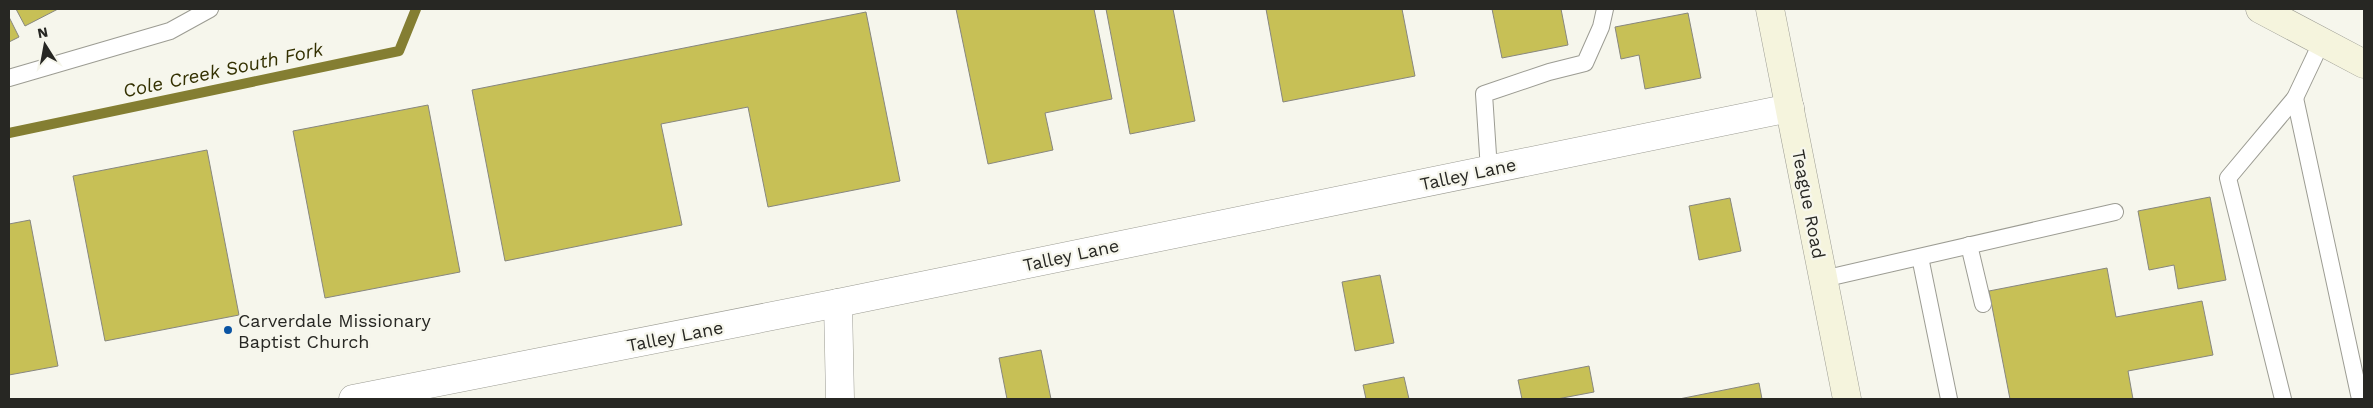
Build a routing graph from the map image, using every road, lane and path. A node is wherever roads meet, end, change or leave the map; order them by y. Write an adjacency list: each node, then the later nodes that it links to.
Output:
1 (210, 9): 7 (lane)
2 (1605, 9): 10 (lane)
3 (1770, 9): 9 (street, Teague Road)
4 (2260, 9): 5 (street)
5 (2322, 41): 6 (street); 8 (lane)
6 (2364, 64)
7 (9, 78)
8 (2295, 98): 21 (lane); 22 (lane)
9 (1790, 108): 10 (street, Talley Lane); 14 (street, Teague Road)
10 (1489, 170): 15 (street, Talley Lane)
11 (2115, 212): 12 (lane)
12 (1969, 245): 13 (lane); 16 (lane)
13 (1920, 256): 14 (lane); 20 (lane)
14 (1823, 279): 19 (street, Teague Road)
15 (838, 303): 17 (street, Talley Lane); 18 (street)
16 (1983, 304)
17 (353, 399)
18 (840, 399)
19 (1847, 399)
20 (1949, 399)
21 (2283, 399)
22 (2360, 399)

